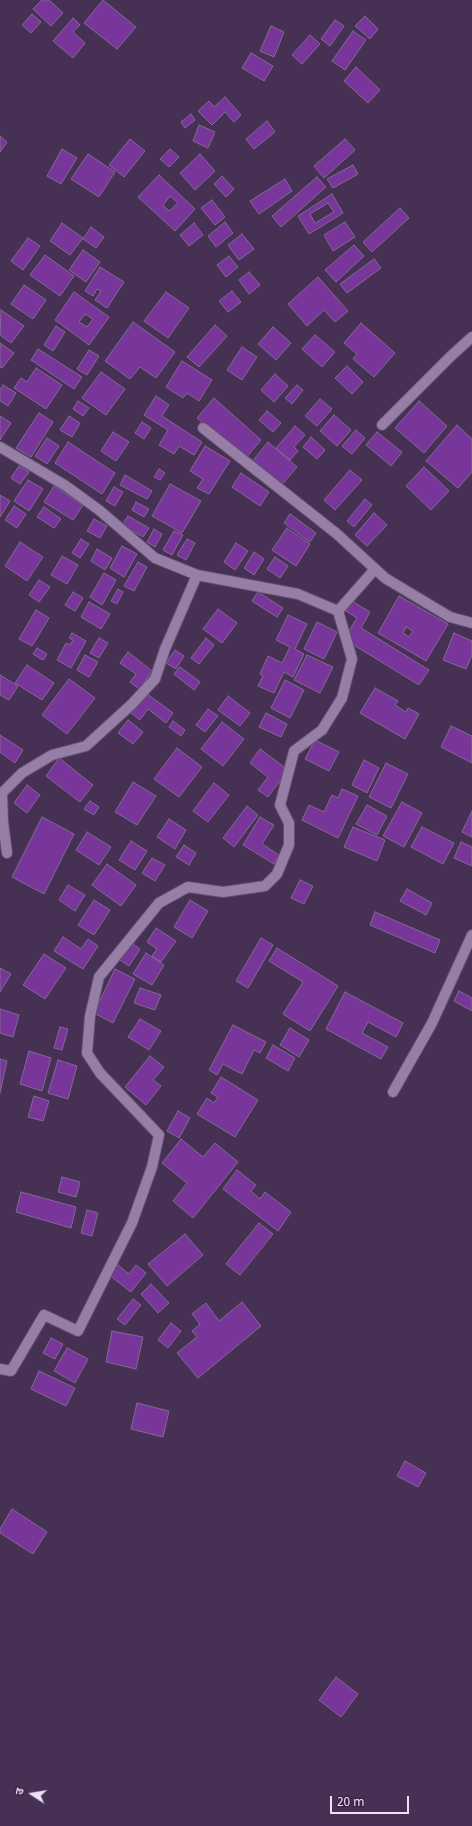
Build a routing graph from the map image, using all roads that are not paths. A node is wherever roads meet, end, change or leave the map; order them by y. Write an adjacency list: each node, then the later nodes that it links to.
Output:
1 (472, 337): 2 (street)
2 (382, 425)
3 (203, 428): 5 (street)
4 (0, 447): 6 (street)
5 (375, 569): 7 (street); 8 (street)
6 (197, 575): 7 (street); 9 (street)
7 (338, 611): 12 (street)
8 (472, 623)
9 (7, 853)
10 (472, 935): 11 (street)
11 (393, 1092)
12 (0, 1369)

